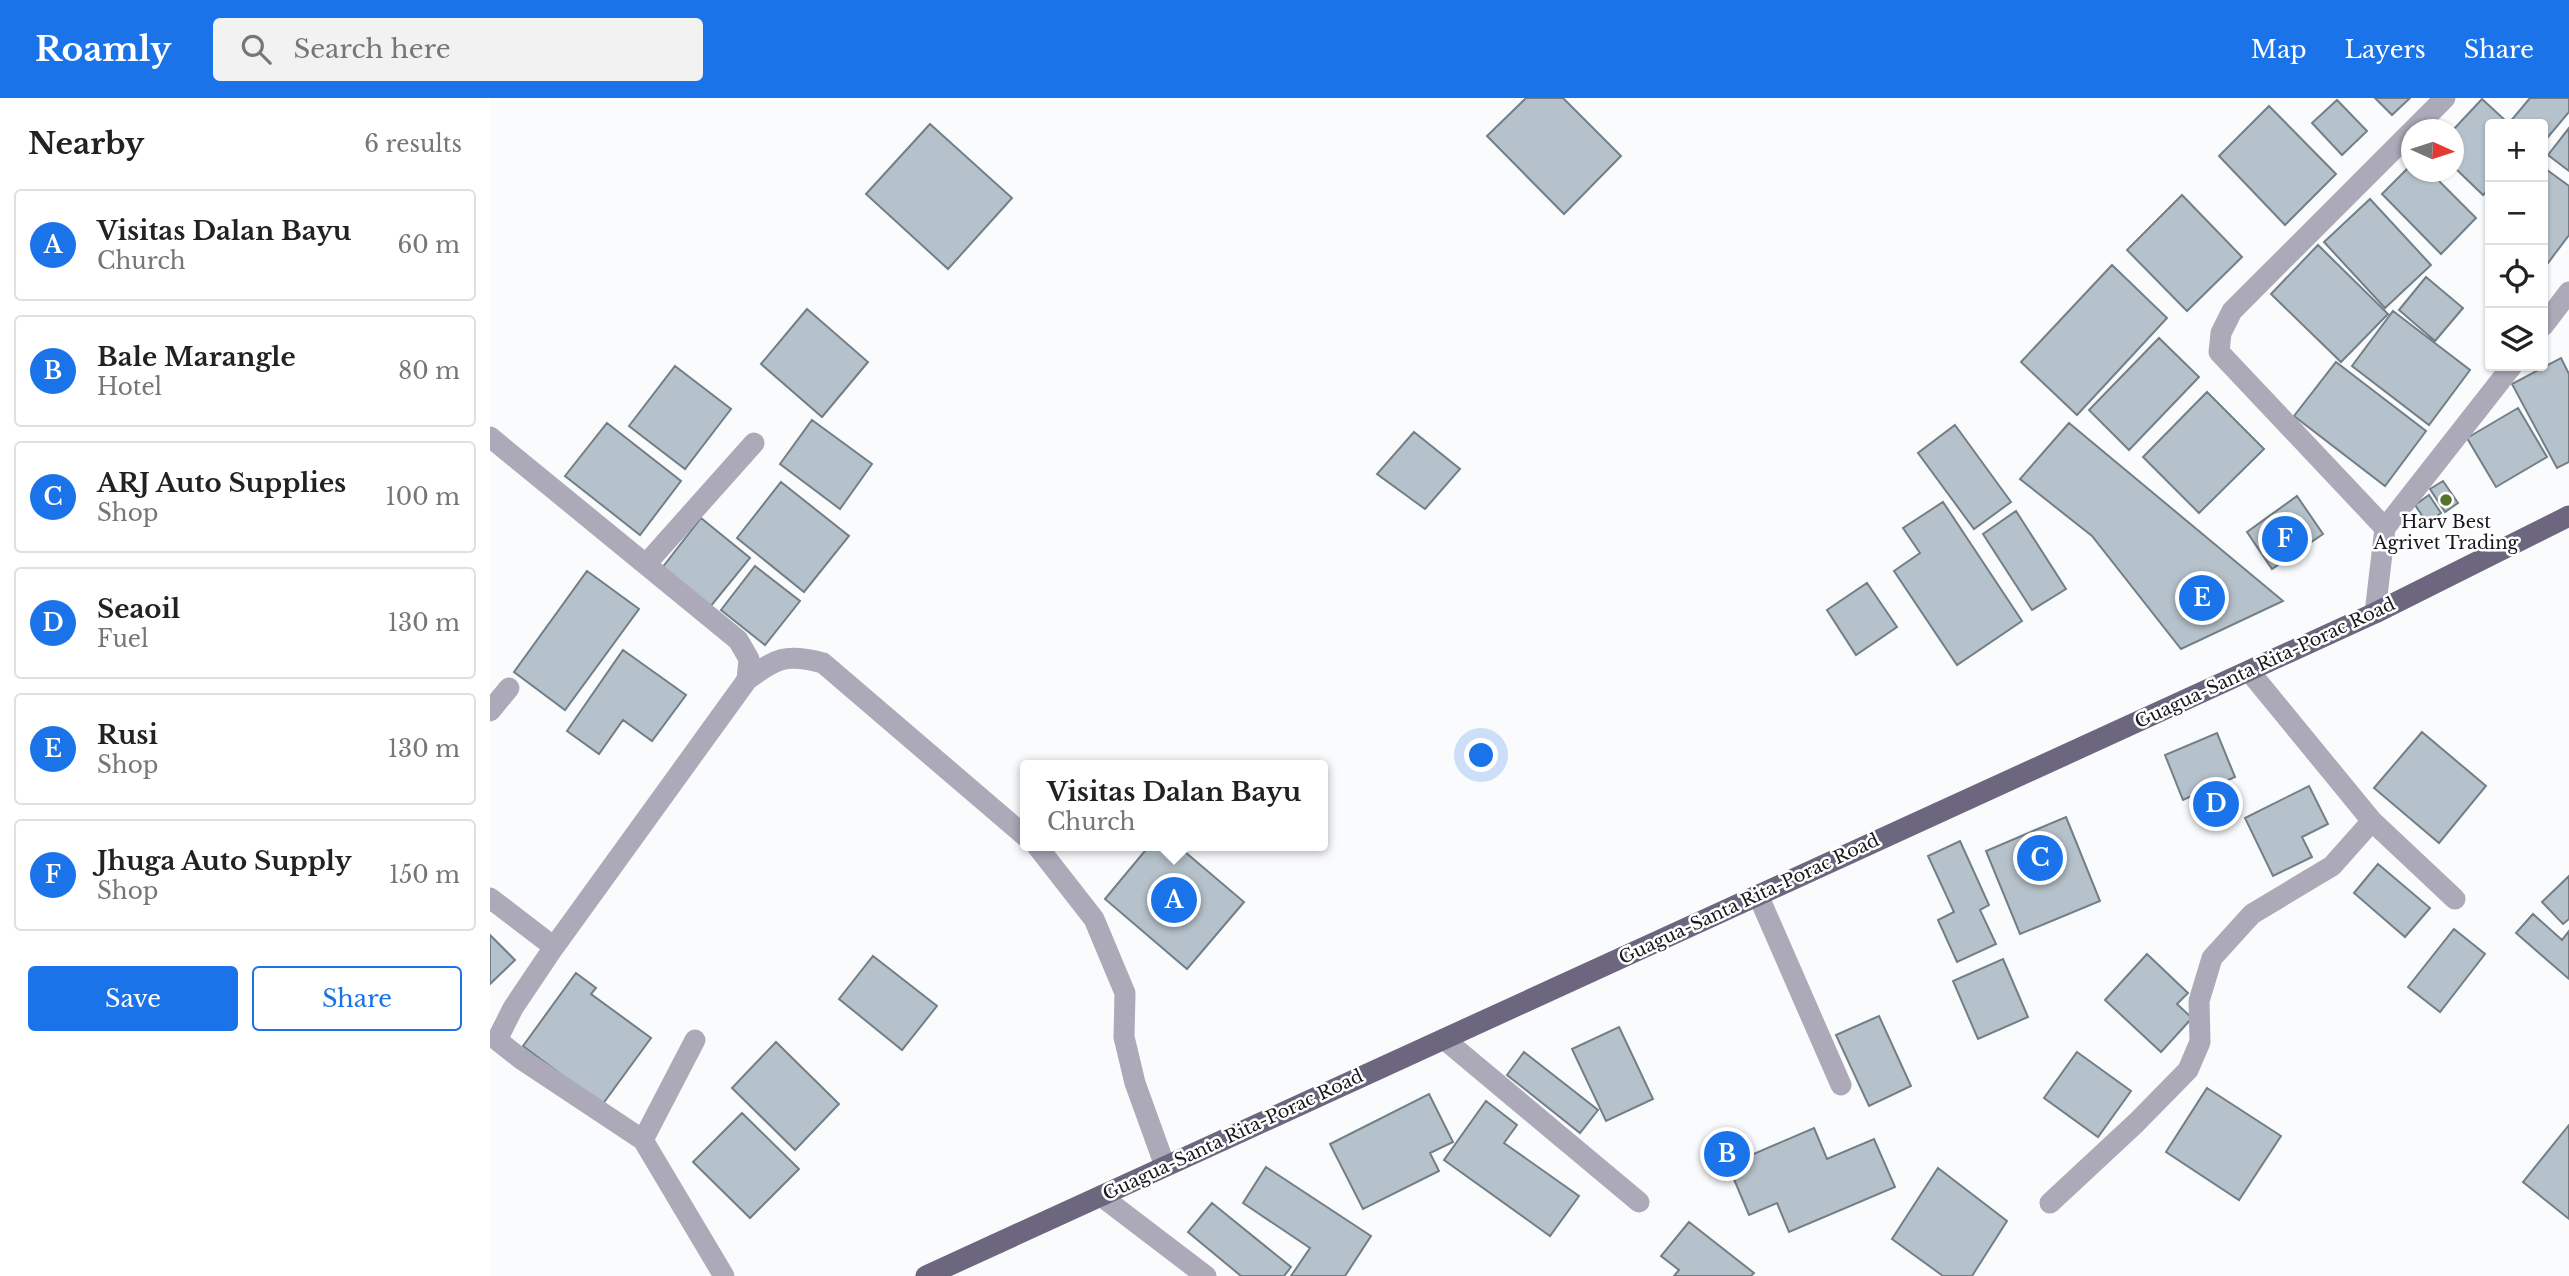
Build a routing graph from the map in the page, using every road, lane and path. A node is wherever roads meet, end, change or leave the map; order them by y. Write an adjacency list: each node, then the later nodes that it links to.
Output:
1 (2445, 98): 2 (street)
2 (2423, 119)
3 (2401, 141): 10 (street)
4 (2569, 292): 5 (street)
5 (2548, 319)
6 (2508, 371): 10 (street)
7 (490, 437): 11 (street)
8 (754, 443): 11 (street)
9 (2569, 516): 12 (main road, Guagua-Santa Rita-Porac Road)
10 (2385, 528): 12 (street)
11 (647, 563): 14 (street)
12 (2375, 613): 13 (main road, Guagua-Santa Rita-Porac Road)
13 (2249, 671): 17 (street); 20 (main road, Guagua-Santa Rita-Porac Road)
14 (747, 680): 18 (street); 23 (street)
15 (509, 688): 16 (street)
16 (490, 711)
17 (2372, 821): 22 (street); 32 (street)
18 (1020, 832)
19 (1041, 851): 29 (street)
20 (1758, 895): 24 (main road, Guagua-Santa Rita-Porac Road); 27 (street)
21 (490, 898): 23 (street)
22 (2455, 899)
23 (554, 947): 26 (street)
24 (1444, 1039): 29 (main road, Guagua-Santa Rita-Porac Road); 31 (street)
25 (695, 1040): 28 (street)
26 (494, 1045): 28 (street)
27 (1841, 1085)
28 (643, 1140): 33 (street)
29 (1165, 1166): 30 (main road, Guagua-Santa Rita-Porac Road)
30 (1101, 1196): 34 (main road, Guagua-Santa Rita-Porac Road); 35 (street)
31 (1639, 1202)
32 (2050, 1203)
33 (724, 1276)
34 (926, 1276)
35 (1206, 1276)

